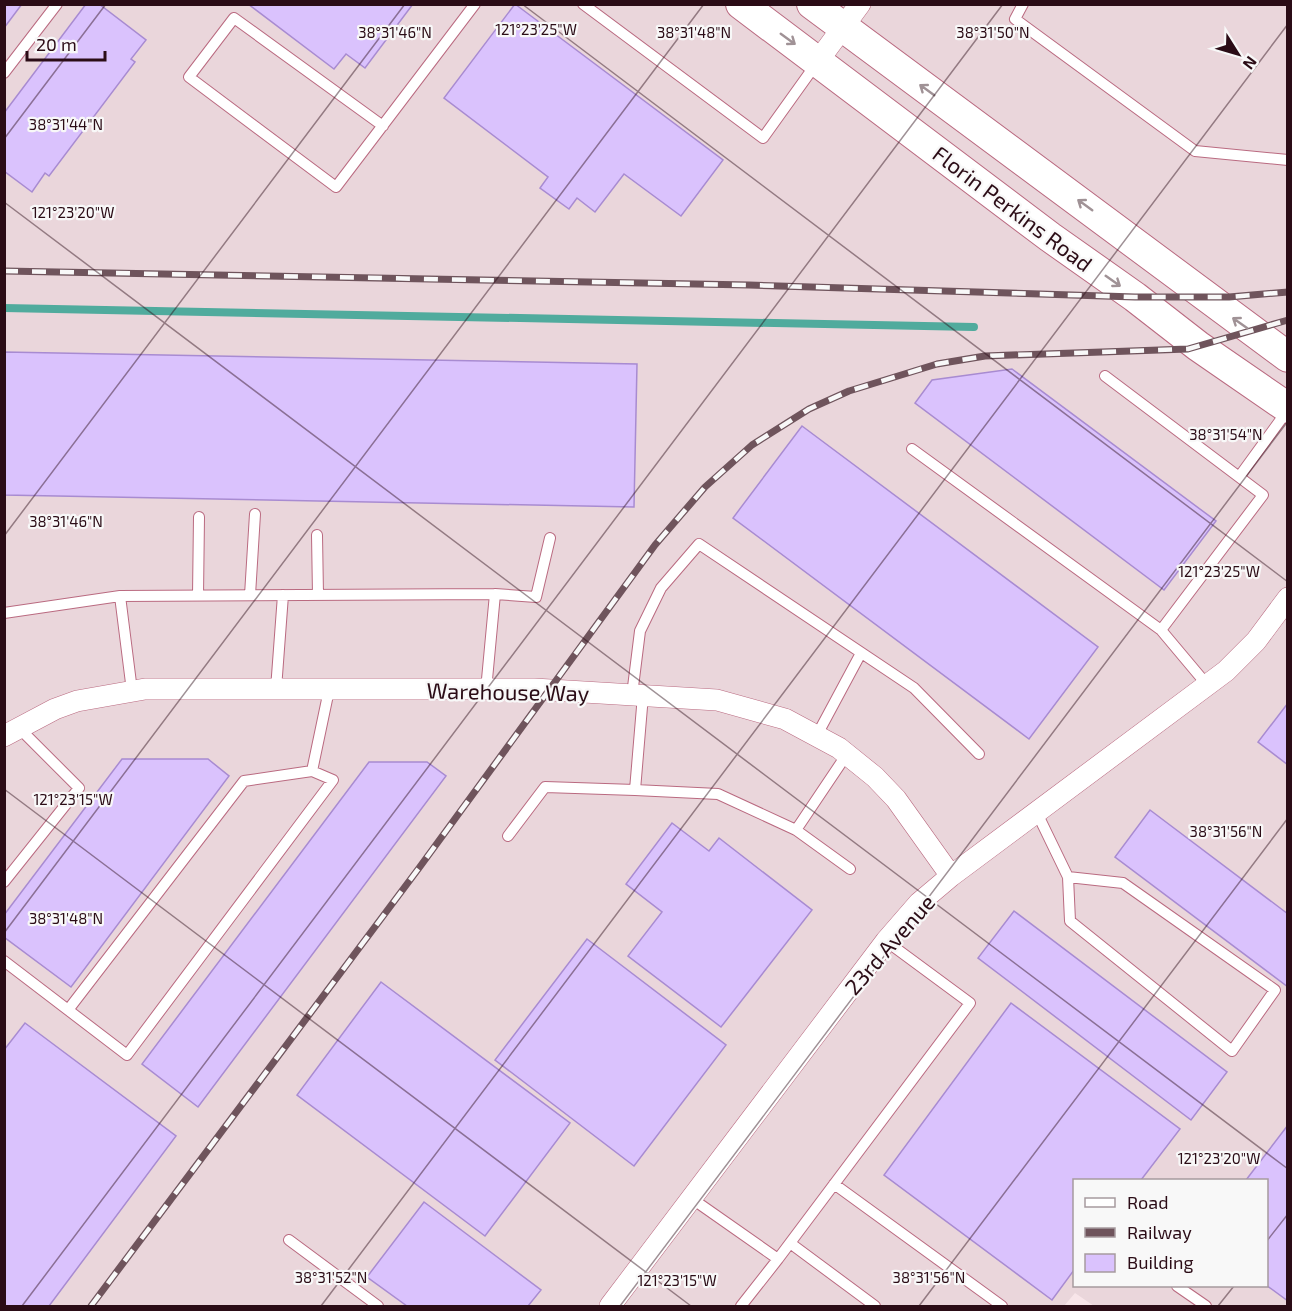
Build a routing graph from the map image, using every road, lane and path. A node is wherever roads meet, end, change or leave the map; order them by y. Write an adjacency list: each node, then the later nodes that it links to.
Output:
1 (57, 4): 9 (lane)
2 (475, 4): 10 (lane)
3 (583, 4): 8 (lane)
4 (741, 4): 8 (main road, Florin Perkins Road, one-way to 8)
5 (812, 4): 7 (main road, Florin Perkins Road)
6 (1023, 4): 11 (lane)
7 (851, 16): 8 (street); 12 (main road, Florin Perkins Road, one-way to 7)
8 (818, 61): 14 (main road, Florin Perkins Road, one-way to 14)
9 (4, 73)
10 (382, 126): 10 (lane)
11 (1287, 160)
12 (1287, 357)
13 (1105, 376): 16 (lane)
14 (1287, 409): 16 (lane)
15 (912, 449): 29 (lane)
16 (1239, 477): 29 (lane)
17 (255, 514): 22 (lane)
18 (199, 517): 26 (lane)
19 (317, 535): 24 (lane)
20 (550, 538): 21 (lane)
21 (495, 594): 24 (lane); 34 (lane)
22 (250, 595): 23 (lane); 26 (lane)
23 (283, 595): 24 (lane); 32 (lane)
24 (318, 595)
25 (120, 596): 26 (lane); 28 (lane); 35 (lane)
26 (198, 596)
27 (1287, 598): 31 (street, 23rd Avenue)
28 (4, 613)
29 (1161, 630): 31 (lane)
30 (861, 653): 36 (lane); 38 (lane); 40 (lane)
31 (1208, 687): 43 (street, 23rd Avenue)
32 (276, 689): 33 (street, Warehouse Way); 35 (street, Warehouse Way)
33 (329, 690): 34 (street, Warehouse Way); 41 (lane)
34 (486, 690): 36 (street, Warehouse Way)
35 (132, 691): 37 (street, Warehouse Way)
36 (637, 695): 38 (street, Warehouse Way); 42 (lane)
37 (11, 731): 49 (lane)
38 (817, 735): 39 (street, Warehouse Way)
39 (847, 754): 44 (lane); 47 (street, Warehouse Way)
40 (979, 754)
41 (312, 771): 52 (lane); 52 (lane)
42 (635, 790): 44 (lane); 45 (lane)
43 (1036, 813): 47 (street, 23rd Avenue); 48 (lane)
44 (796, 830): 46 (lane)
45 (508, 836)
46 (850, 869)
47 (951, 876): 50 (street, 23rd Avenue)
48 (1068, 877): 48 (lane)
49 (4, 882)
50 (886, 941): 53 (lane); 54 (street, 23rd Avenue)
51 (4, 961): 52 (lane)
52 (68, 1010)
53 (834, 1184): 56 (lane); 63 (lane)
54 (691, 1198): 57 (lane); 60 (street, 23rd Avenue)
55 (289, 1240): 59 (lane)
56 (790, 1244): 57 (lane); 62 (lane)
57 (778, 1258): 61 (lane)
58 (1178, 1287): 64 (lane)
59 (378, 1306)
60 (610, 1306)
61 (741, 1306)
62 (875, 1306)
63 (1002, 1306)
64 (1206, 1306)

